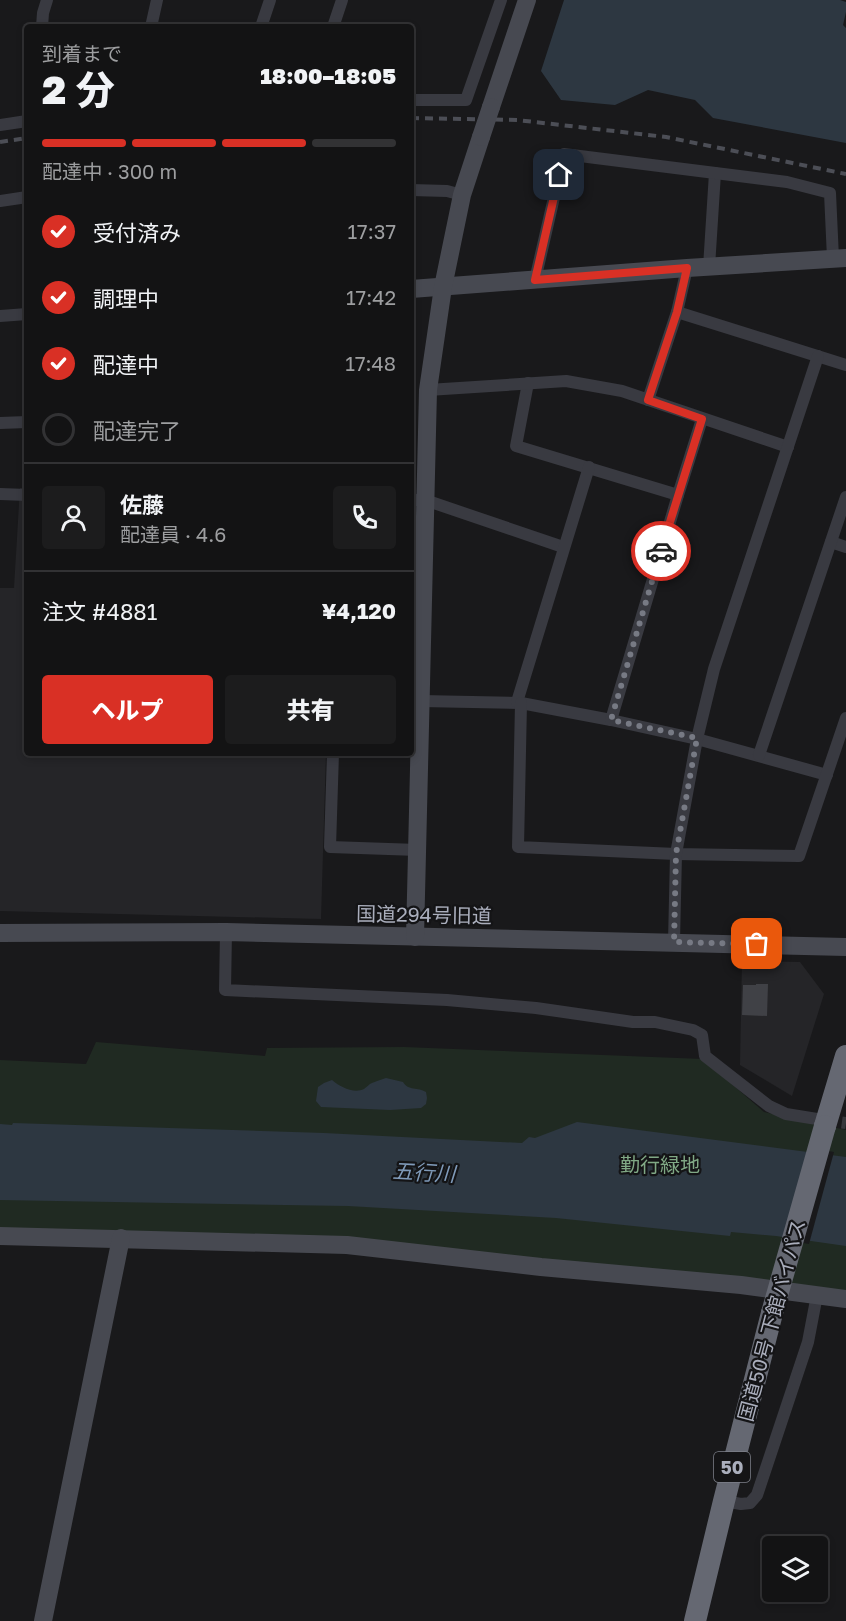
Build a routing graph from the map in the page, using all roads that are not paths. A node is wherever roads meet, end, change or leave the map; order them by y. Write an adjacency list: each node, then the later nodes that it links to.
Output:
1 (47, 0): 7 (street)
2 (157, 0): 8 (street)
3 (270, 0): 9 (street)
4 (342, 0): 10 (street)
5 (501, 0): 11 (street)
6 (527, 0): 16 (street, bridge)
7 (42, 24)
8 (152, 24)
9 (262, 24)
10 (334, 24)
11 (414, 100)
12 (24, 121): 13 (street)
13 (0, 125)
14 (715, 172): 19 (street); 20 (street); 22 (street)
15 (414, 189): 16 (street)
16 (462, 195): 23 (street)
17 (24, 197): 18 (street)
18 (0, 201)
19 (840, 258): 20 (street)
20 (708, 267): 21 (street)
21 (687, 268): 22 (street); 25 (street)
22 (535, 280): 23 (street)
23 (443, 287): 24 (street); 31 (street)
24 (414, 289)
25 (677, 312): 28 (street); 32 (street)
26 (24, 314): 27 (street)
27 (0, 316)
28 (818, 356): 29 (street); 36 (street)
29 (846, 365)
30 (528, 383): 31 (street); 32 (street); 37 (street)
31 (428, 390): 42 (street)
32 (648, 400): 33 (street)
33 (702, 419): 36 (street); 40 (street)
34 (24, 422): 35 (street)
35 (0, 423)
36 (788, 447): 50 (street)
37 (589, 467): 40 (street); 45 (street)
38 (0, 495): 39 (street)
39 (24, 495)
40 (678, 495): 49 (street)
41 (846, 497): 43 (street)
42 (418, 500): 45 (street); 46 (street)
43 (831, 542): 44 (street); 51 (street)
44 (846, 546)
45 (563, 547): 47 (street)
46 (421, 701): 47 (street); 54 (street)
47 (519, 702): 49 (street); 55 (street)
48 (846, 718): 53 (street)
49 (611, 720): 50 (street)
50 (697, 738): 51 (street); 55 (street)
51 (759, 755): 53 (street)
52 (333, 756): 54 (street)
53 (827, 775): 55 (street)
54 (418, 850): 58 (street)
55 (676, 854): 59 (street)
56 (226, 932): 57 (street, 国道294号旧道); 58 (street, 国道294号旧道); 62 (street)
57 (0, 933)
58 (415, 937): 59 (street, 国道294号旧道)
59 (674, 942): 60 (street, 国道294号旧道)
60 (846, 947)
61 (846, 1056): 62 (highway, 国道50号 下館バイパス / 50)
62 (821, 1123): 67 (highway, 国道50号 下館バイパス / 50, bridge)
63 (0, 1236): 64 (street)
64 (121, 1238): 65 (street); 68 (street)
65 (817, 1295): 66 (street); 67 (street)
66 (846, 1299)
67 (723, 1501): 69 (highway, 国道50号 下館バイパス / 50)
68 (43, 1621)
69 (695, 1621)

